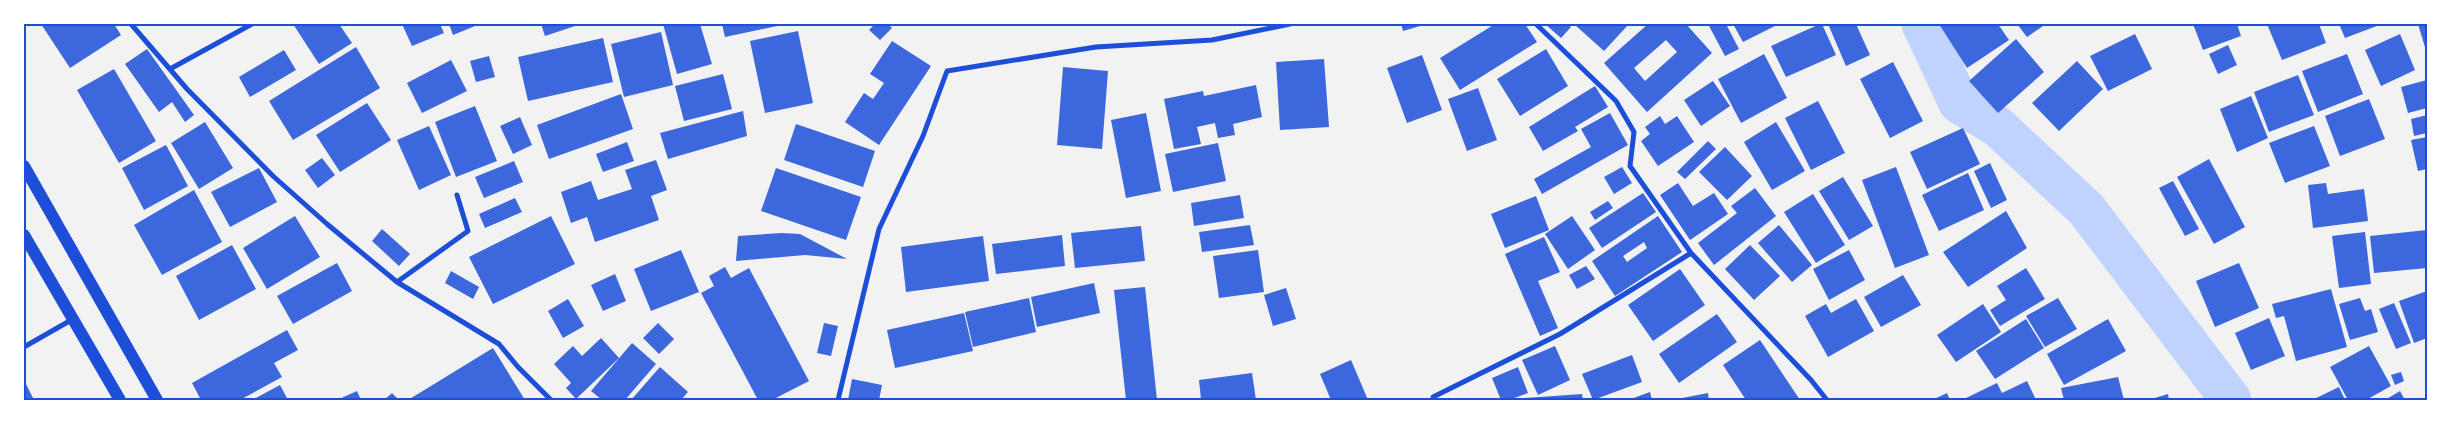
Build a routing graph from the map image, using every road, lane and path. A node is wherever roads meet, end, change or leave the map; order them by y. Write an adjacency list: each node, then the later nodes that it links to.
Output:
1 (131, 24): 5 (street)
2 (252, 24): 5 (street)
3 (1290, 24): 16 (street)
4 (1536, 24): 9 (street)
5 (170, 69): 10 (street)
6 (24, 166): 14 (main road)
7 (457, 195): 10 (street)
8 (24, 235): 11 (main road)
9 (1691, 253): 17 (street); 18 (street)
10 (397, 282): 15 (street)
11 (74, 319): 12 (street); 13 (main road)
12 (24, 347)
13 (120, 400)
14 (157, 400)
15 (551, 400)
16 (838, 400)
17 (1433, 400)
18 (1827, 400)

